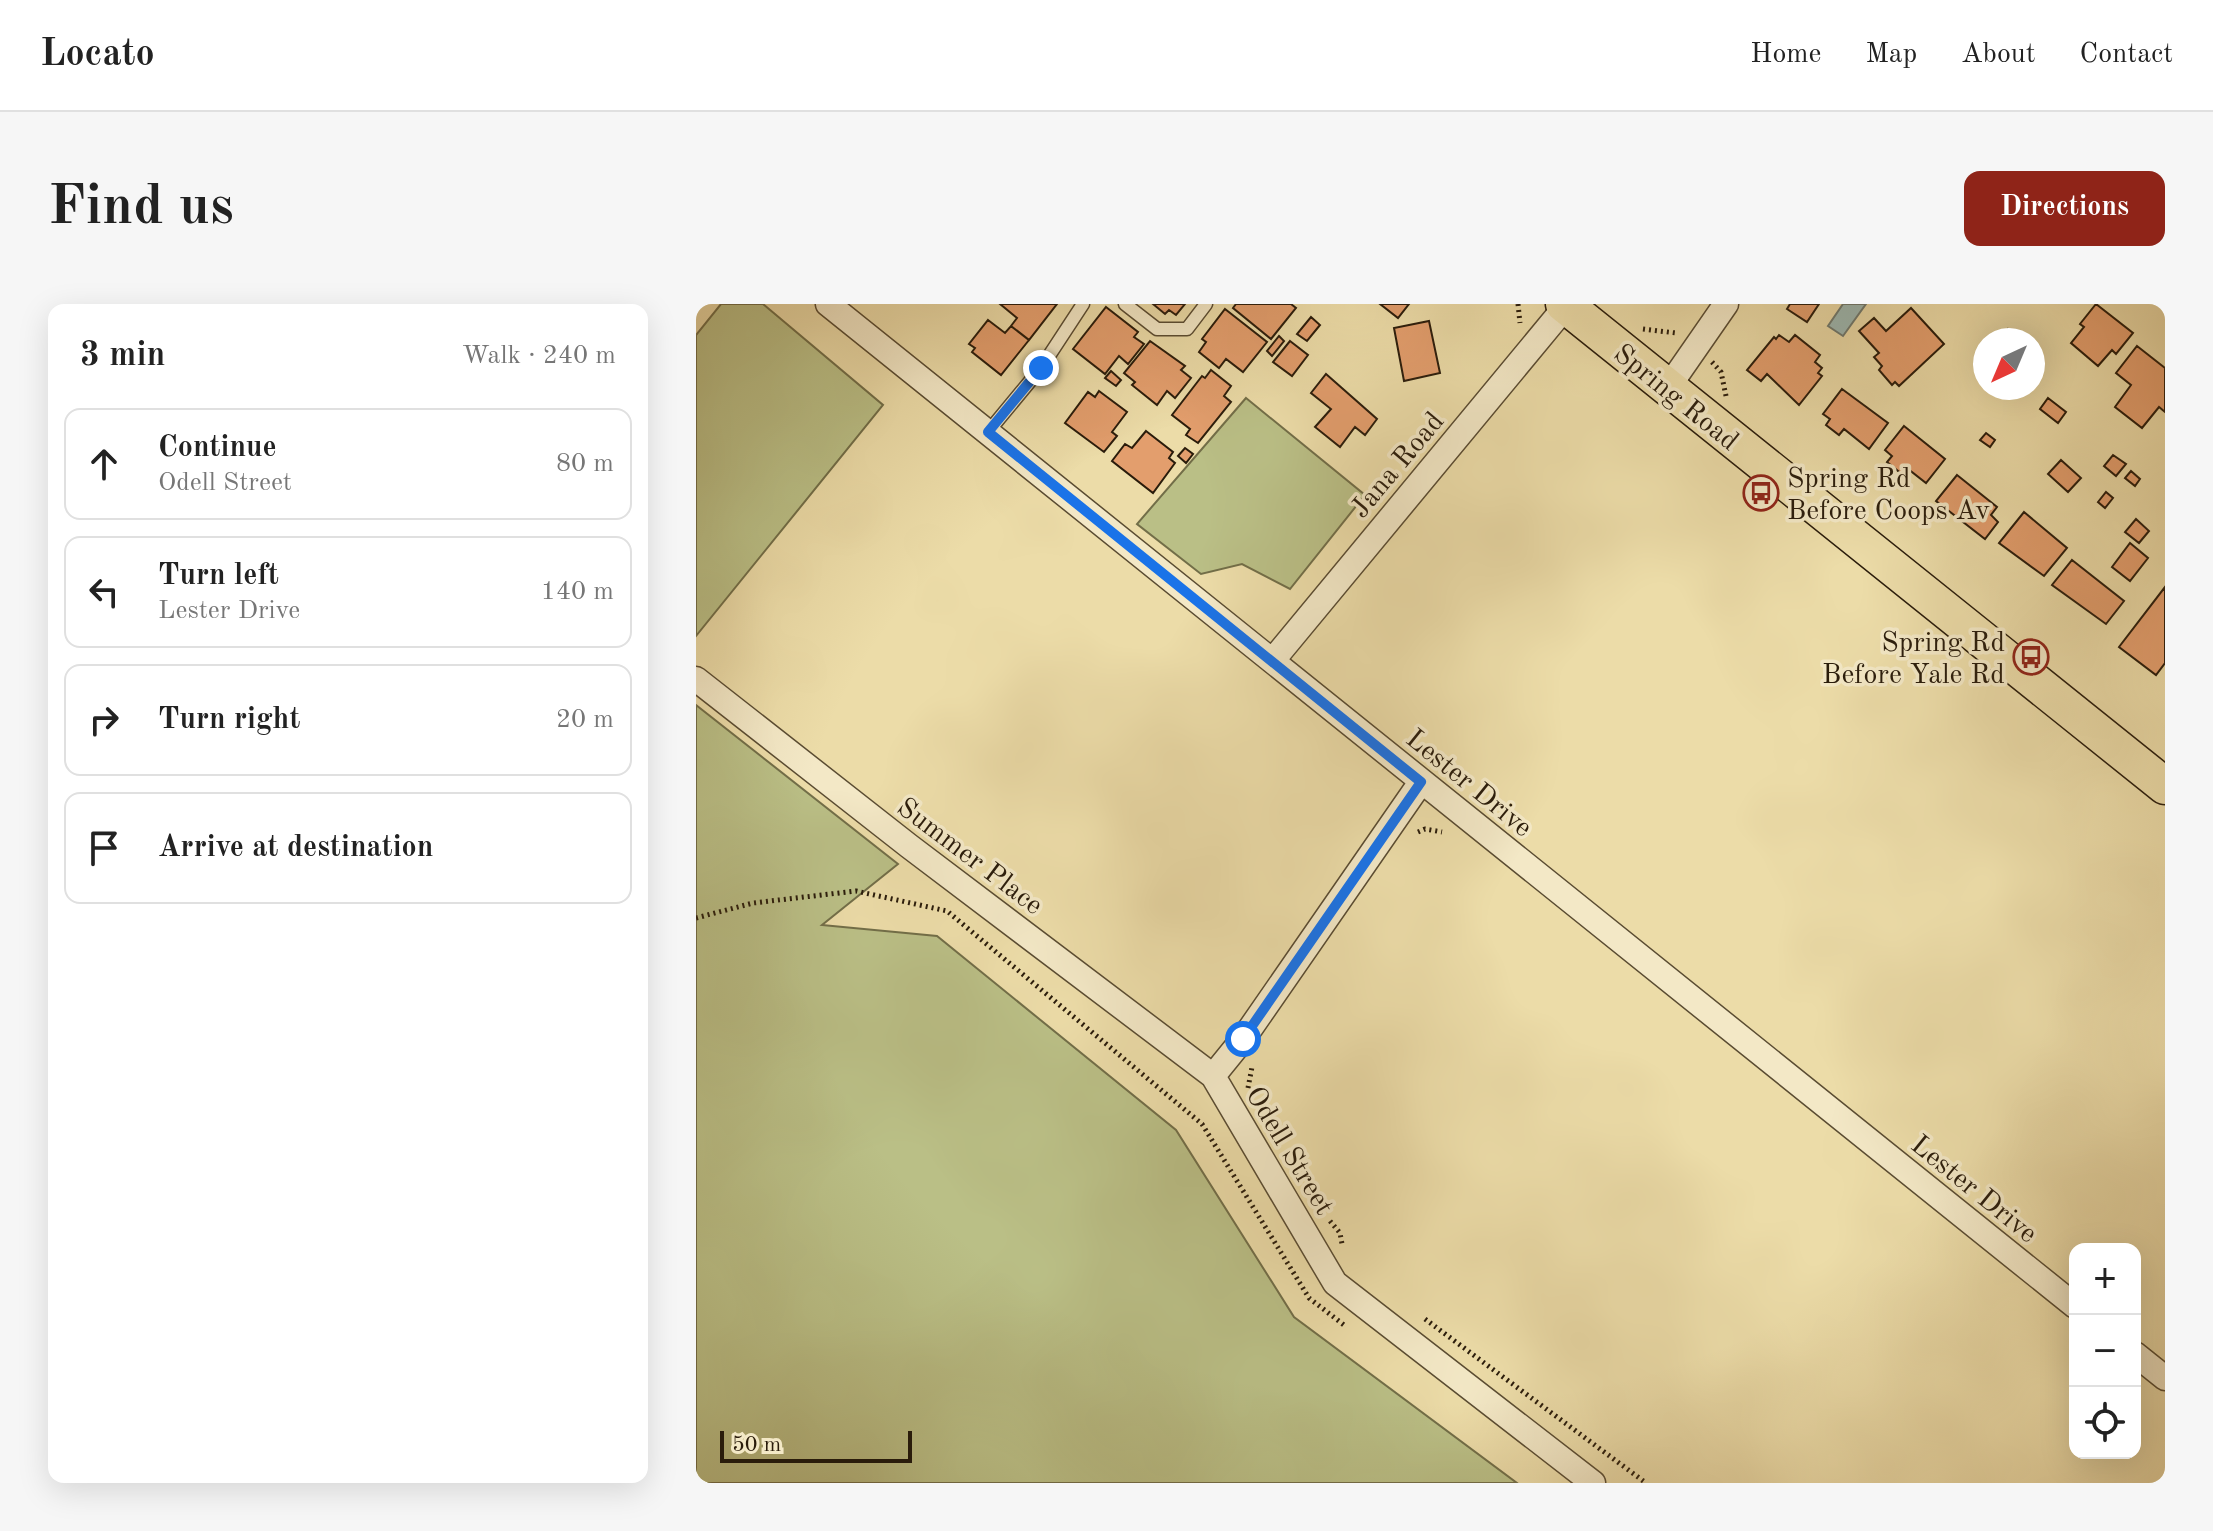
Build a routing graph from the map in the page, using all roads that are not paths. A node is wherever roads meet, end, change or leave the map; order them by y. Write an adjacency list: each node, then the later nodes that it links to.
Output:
1 (828, 304): 8 (street, Lester Drive)
2 (1083, 304): 8 (lane)
3 (1125, 304): 4 (lane)
4 (1206, 304)
5 (1726, 304): 7 (street)
6 (1565, 305): 7 (main road, Spring Road); 9 (street, Jana Road)
7 (1667, 389): 12 (main road, Spring Road)
8 (988, 432): 9 (street, Lester Drive)
9 (1273, 660): 11 (street, Lester Drive)
10 (696, 679): 13 (street, Summer Place)
11 (1421, 782): 13 (street, Odell Street); 14 (street, Lester Drive)
12 (2165, 786)
13 (1213, 1076): 17 (street, Odell Street)
14 (2069, 1301)
15 (2141, 1359): 16 (street)
16 (2165, 1378)
17 (1593, 1483)

